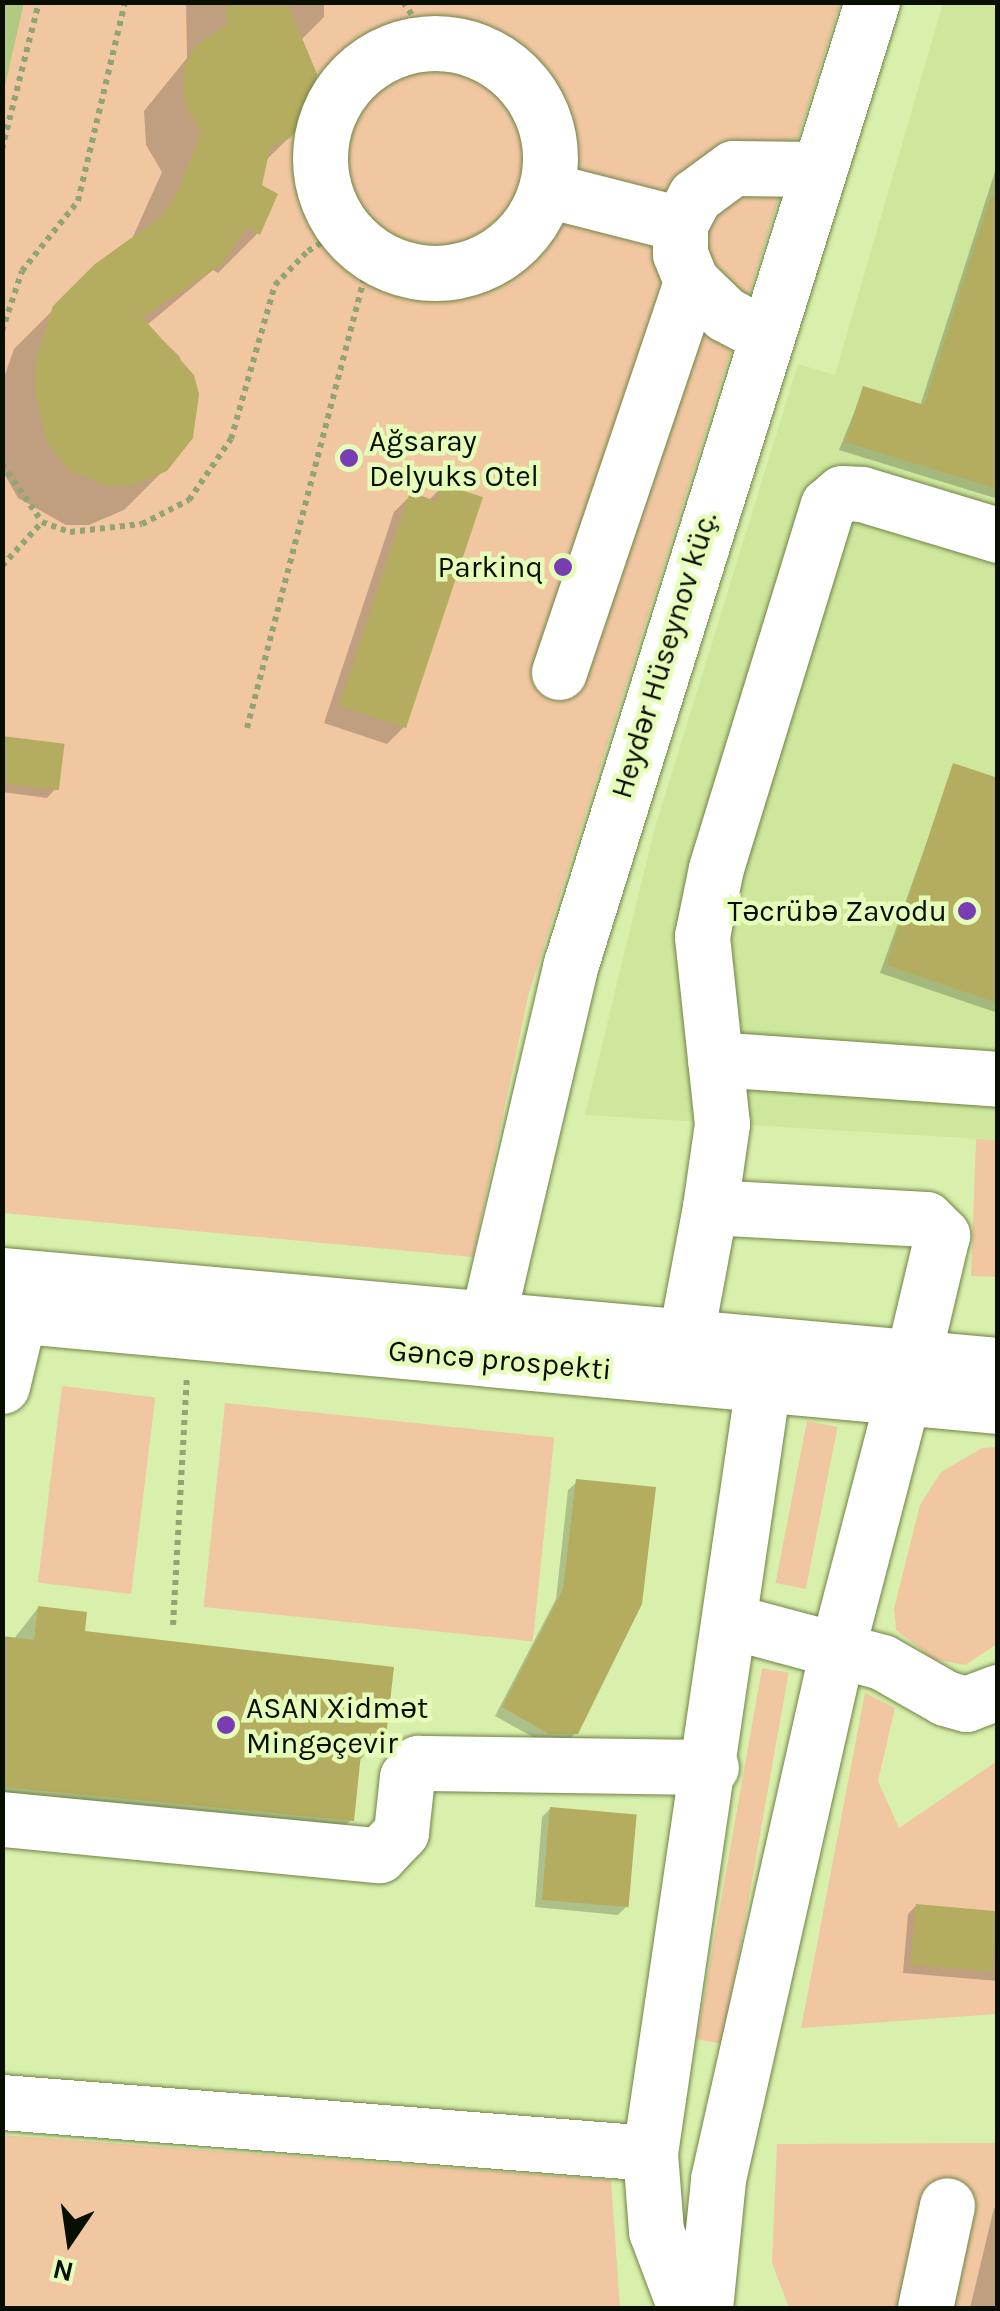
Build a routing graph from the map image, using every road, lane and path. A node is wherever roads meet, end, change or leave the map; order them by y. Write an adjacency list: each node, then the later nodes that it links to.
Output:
1 (39, 2): 5 (path)
2 (126, 2): 11 (path)
3 (872, 2): 6 (main road, Heydər Hüseynov küç.)
4 (417, 22): 7 (main road); 9 (main road)
5 (2, 149)
6 (818, 169): 8 (main road); 12 (main road, Heydər Hüseynov küç.)
7 (547, 190): 8 (main road); 9 (main road)
8 (680, 224): 10 (main road)
9 (357, 241): 14 (path); 18 (path)
10 (691, 281): 12 (main road); 17 (main road)
11 (2, 331)
12 (765, 335): 23 (main road, Heydər Hüseynov küç.)
13 (2, 464): 14 (path)
14 (42, 522): 16 (path)
15 (998, 535): 19 (main road)
16 (2, 566)
17 (559, 672)
18 (247, 728)
19 (716, 1058): 20 (main road); 21 (main road)
20 (998, 1079)
21 (710, 1206): 25 (main road); 28 (main road)
22 (8, 1301): 23 (main road, Gəncə prospekti); 24 (main road, Gəncə prospekti); 29 (main road)
23 (488, 1317): 25 (main road, Gəncə prospekti)
24 (190, 1331): 26 (main road, Gəncə prospekti); 32 (path)
25 (686, 1335): 26 (main road, Gəncə prospekti)
26 (767, 1363): 28 (main road, Gəncə prospekti); 31 (main road)
27 (998, 1365): 28 (main road, Gəncə prospekti)
28 (908, 1377): 30 (main road, Gəncə prospekti); 33 (main road)
29 (2, 1386)
30 (998, 1406)
31 (732, 1622): 33 (main road); 35 (main road)
32 (174, 1625)
33 (838, 1646): 34 (main road); 41 (main road)
34 (994, 1701)
35 (711, 1767): 36 (main road); 38 (main road)
36 (2, 1819)
37 (2, 2102): 38 (main road)
38 (650, 2152): 40 (main road)
39 (947, 2206): 42 (main road)
40 (686, 2308)
41 (705, 2308)
42 (925, 2308)

